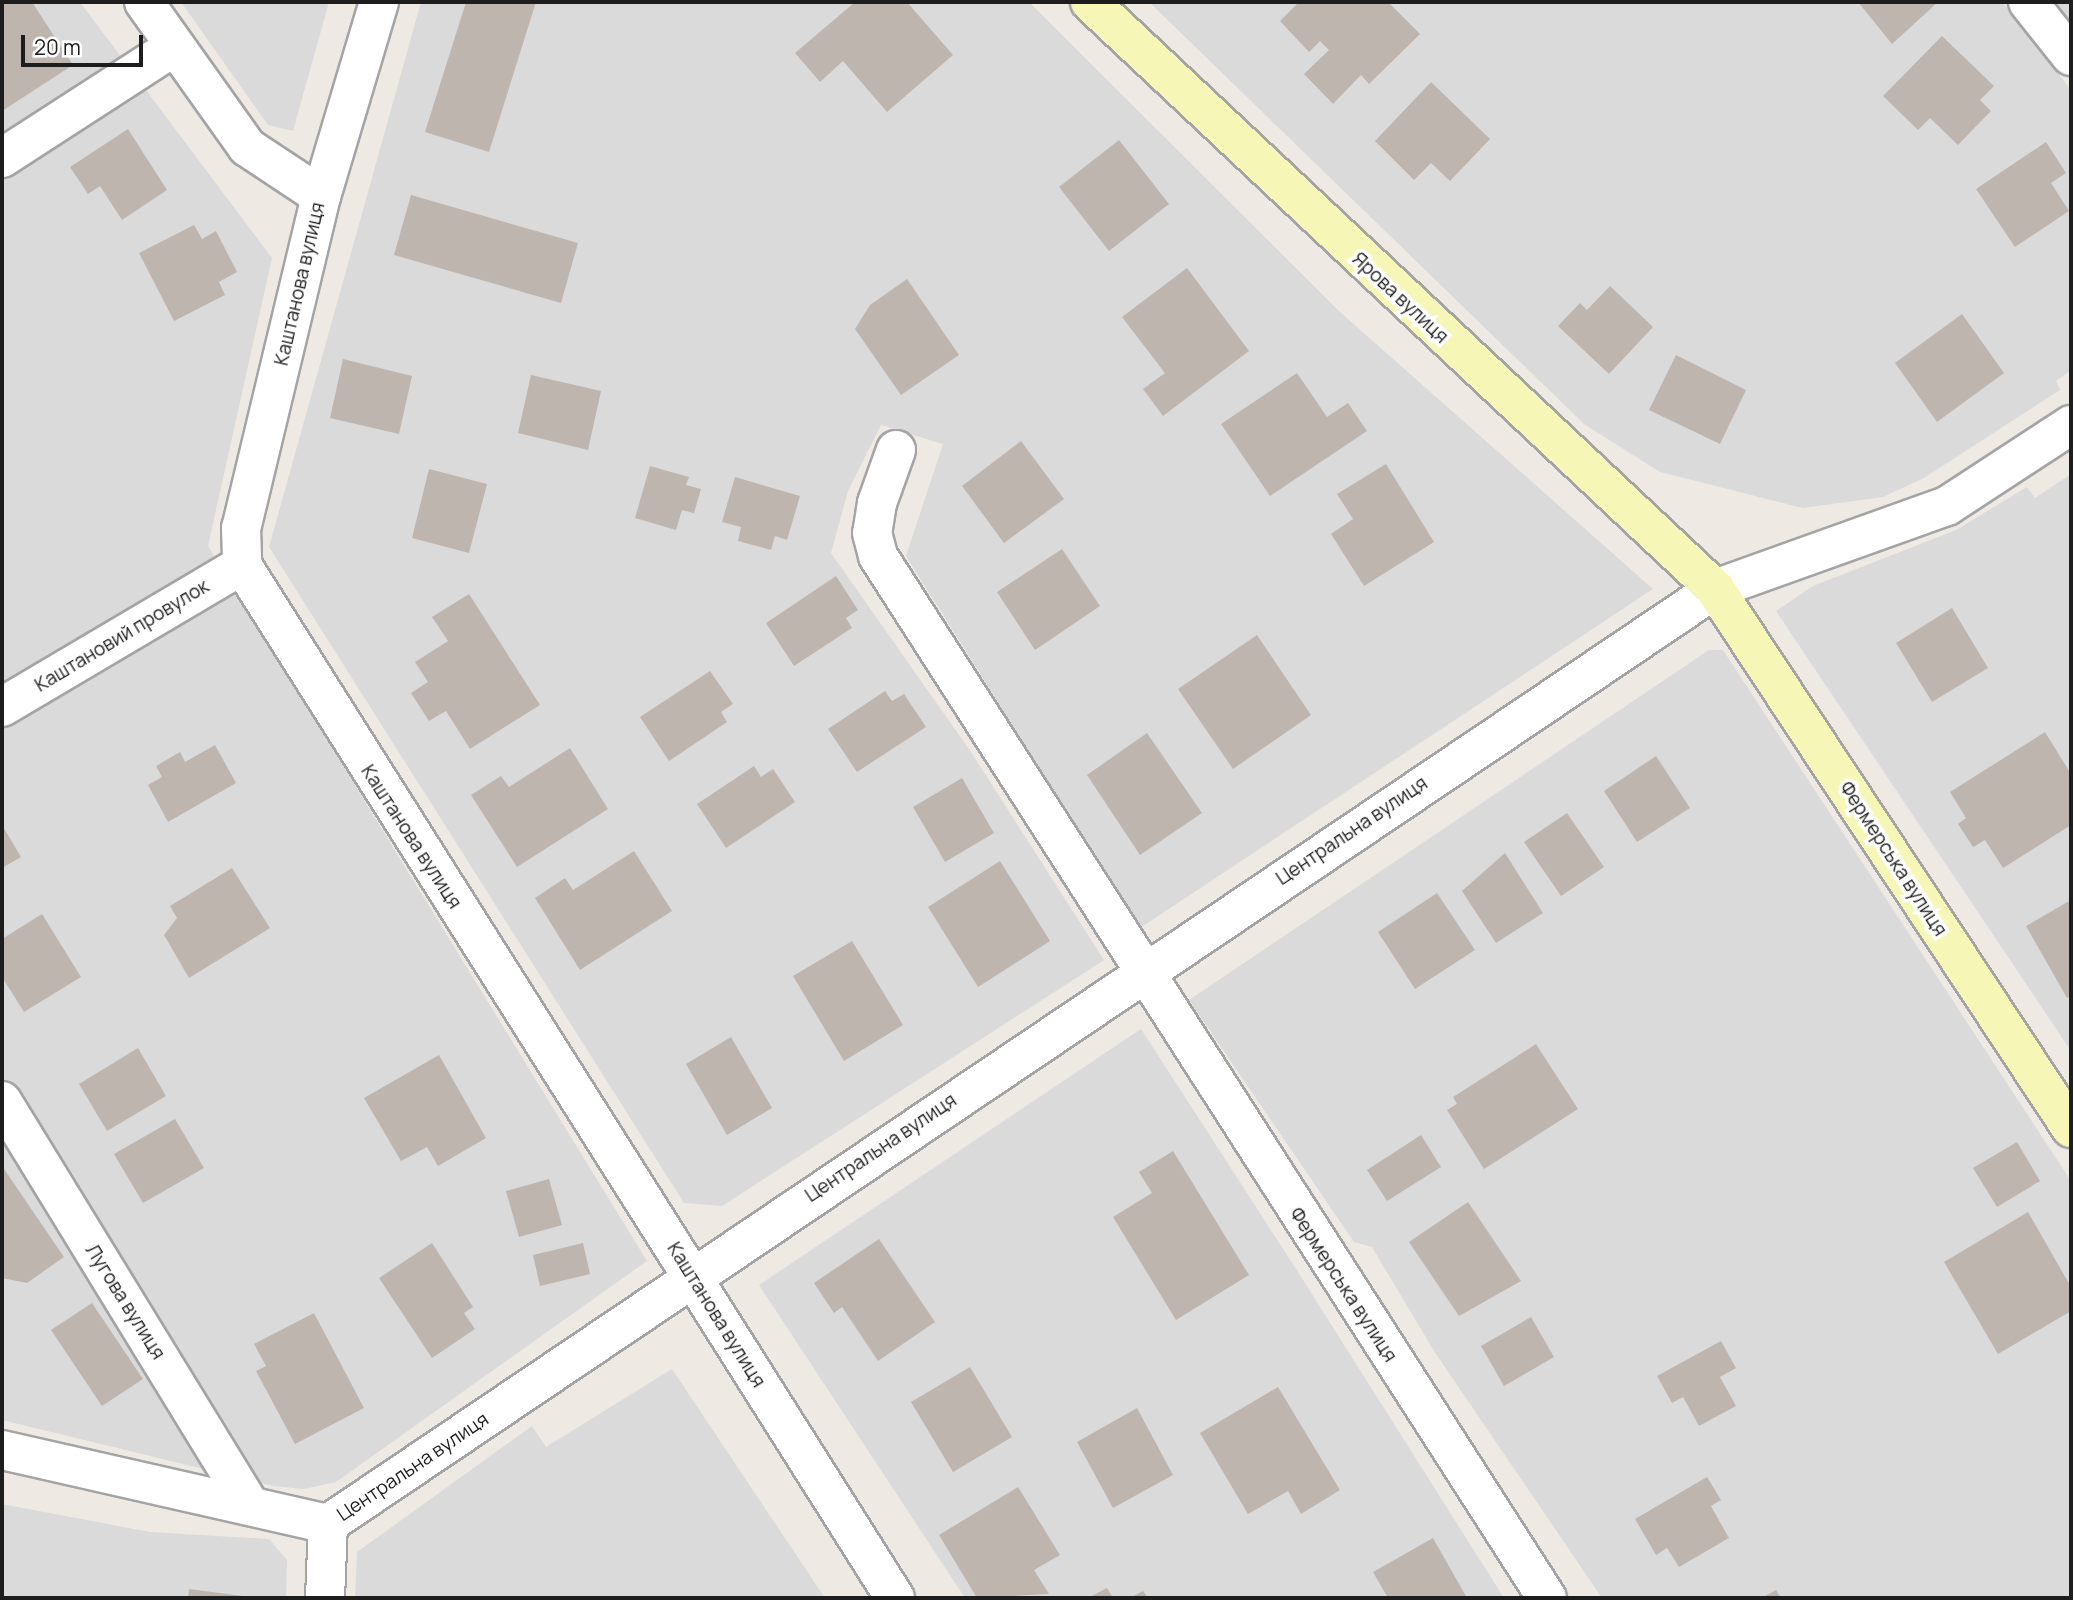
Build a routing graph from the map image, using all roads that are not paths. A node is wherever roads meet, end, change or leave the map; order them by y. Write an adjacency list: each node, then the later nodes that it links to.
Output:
1 (144, 2): 5 (street)
2 (379, 2): 8 (street, Каштанова вулиця)
3 (1090, 2): 12 (main road, Ярова вулиця)
4 (2028, 2): 6 (street)
5 (175, 46): 7 (street); 8 (street)
6 (2071, 56)
7 (2, 158)
8 (321, 196): 11 (street, Каштанова вулиця)
9 (2071, 425): 12 (street, Центральна вулиця)
10 (896, 450): 14 (street, Фермерська вулиця)
11 (242, 565): 13 (street, Каштановий провулок); 17 (street, Каштанова вулиця)
12 (1715, 589): 14 (street, Центральна вулиця); 16 (main road, Фермерська вулиця)
13 (2, 707)
14 (1139, 973): 17 (street, Центральна вулиця); 23 (street, Фермерська вулиця)
15 (2, 1101): 19 (street, Лугова вулиця)
16 (2071, 1128)
17 (692, 1277): 20 (street, Центральна вулиця); 22 (street, Каштанова вулиця)
18 (2, 1450): 19 (street, Центральна вулиця)
19 (249, 1504): 20 (street, Центральна вулиця)
20 (328, 1524): 21 (street)
21 (325, 1598)
22 (895, 1598)
23 (1547, 1598)

